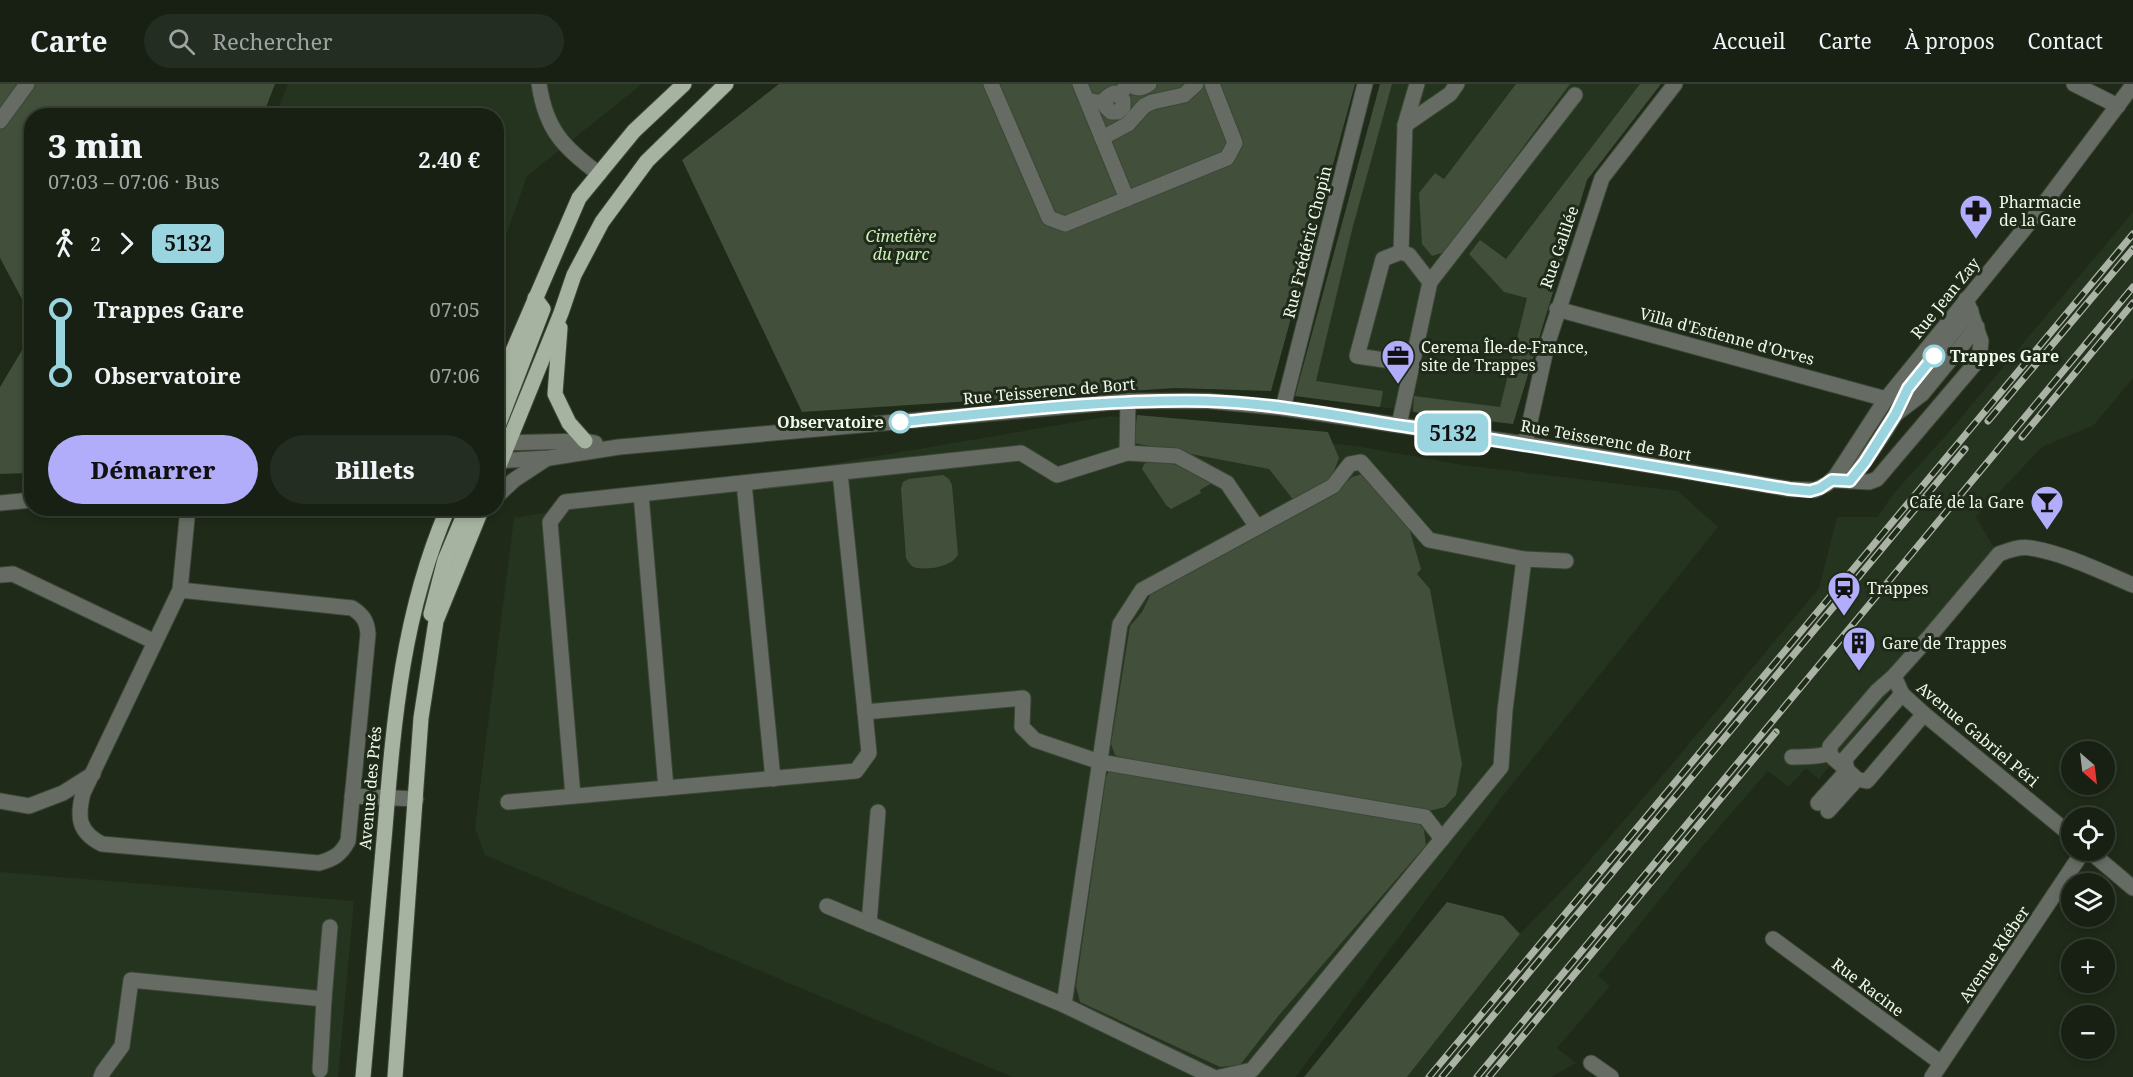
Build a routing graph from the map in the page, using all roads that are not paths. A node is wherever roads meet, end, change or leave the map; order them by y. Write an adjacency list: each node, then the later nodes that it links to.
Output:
1 (27, 84): 20 (street)
2 (539, 84): 23 (street)
3 (684, 84): 23 (main road)
4 (726, 84): 30 (main road)
5 (991, 84): 24 (street)
6 (1080, 84): 18 (street)
7 (1129, 84): 8 (street); 18 (street)
8 (1149, 84)
9 (1196, 84): 22 (street)
10 (1212, 84): 24 (street)
11 (1365, 84): 36 (street, Rue Frédéric Chopin)
12 (1417, 84): 21 (street)
13 (1457, 84): 21 (street)
14 (1675, 84): 29 (street, Rue Galilée)
15 (2074, 84): 19 (street)
16 (2133, 85): 19 (street, Rue Jean Zay)
17 (1575, 95): 26 (street)
18 (1087, 100): 22 (street)
19 (2118, 106): 28 (street, Rue Jean Zay)
20 (0, 121)
21 (1405, 125): 25 (street)
22 (1102, 138): 24 (street)
23 (599, 174): 27 (main road)
24 (1127, 199)
25 (1401, 252): 26 (street); 32 (street)
26 (1430, 282): 32 (street)
27 (535, 298): 33 (main road); 37 (main road)
28 (1968, 305): 31 (street); 34 (street, Rue Jean Zay); 38 (street)
29 (1557, 309): 34 (street, Villa d'Estienne d'Orves); 42 (street, Rue Galilée)
30 (561, 313): 40 (main road); 41 (main road)
31 (1977, 327): 38 (street); 50 (street)
32 (1413, 364): 39 (street)
33 (504, 371)
34 (1886, 399): 49 (street, Rue Jean Zay)
35 (1128, 401): 36 (street, Rue Teisserenc de Bort); 43 (street, Rue Teisserenc de Bort); 44 (street)
36 (1283, 408): 39 (street, Rue Teisserenc de Bort)
37 (504, 410)
38 (1895, 415): 50 (street)
39 (1399, 425): 42 (street, Rue Teisserenc de Bort)
40 (585, 441): 43 (street, Rue Teisserenc de Bort); 45 (street, Rue Teisserenc de Bort)
41 (504, 444)
42 (1525, 444): 49 (street, Rue Teisserenc de Bort)
43 (619, 447): 47 (street, Rue Teisserenc de Bort)
44 (1127, 453): 48 (street); 59 (street)
45 (504, 454)
46 (504, 455): 47 (street, Rue Teisserenc de Bort)
47 (549, 458): 52 (street)
48 (840, 473): 51 (street); 68 (street)
49 (1832, 480): 50 (street)
50 (1850, 481)
51 (744, 483): 53 (street); 75 (street)
52 (504, 490)
53 (641, 494): 76 (street); 78 (street)
54 (24, 501): 55 (street)
55 (0, 503)
56 (187, 516): 64 (street)
57 (442, 516): 79 (main road, Avenue des Prés)
58 (476, 516): 80 (main road)
59 (1257, 527): 60 (street); 72 (street)
60 (1524, 558): 61 (street); 86 (street)
61 (1566, 561)
62 (0, 575): 65 (street)
63 (2133, 585): 66 (street, Avenue Gabriel Péri)
64 (180, 590): 65 (street); 77 (street)
65 (155, 642): 73 (street)
66 (1894, 676): 67 (street, Avenue Gabriel Péri); 70 (street)
67 (1902, 694): 69 (street, Avenue Gabriel Péri); 74 (street)
68 (865, 712): 72 (street); 75 (street)
69 (1924, 714): 74 (street); 85 (street, Avenue Gabriel Péri)
70 (1830, 753): 71 (street); 74 (street)
71 (1792, 757)
72 (1100, 762): 86 (street); 95 (street)
73 (93, 774): 77 (street); 81 (street)
74 (1852, 775): 83 (street)
75 (773, 779): 76 (street)
76 (666, 788): 78 (street)
77 (352, 796): 79 (street)
78 (573, 796): 82 (street)
79 (387, 798): 80 (street); 100 (main road, Avenue des Prés)
80 (416, 799): 101 (main road)
81 (0, 801)
82 (508, 802)
83 (1823, 807)
84 (878, 812): 91 (street)
85 (2061, 827)
86 (1442, 839): 103 (street)
87 (2077, 861): 97 (street, Avenue Kléber)
88 (2101, 861): 89 (street)
89 (2133, 888)
90 (827, 906): 91 (street)
91 (869, 924): 95 (street)
92 (330, 927): 94 (street)
93 (1773, 939): 97 (street, Rue Racine)
94 (324, 999): 98 (street); 99 (street)
95 (1064, 1005): 102 (street)
96 (1591, 1063): 104 (street)
97 (1941, 1063): 105 (street, Avenue Kléber)
98 (320, 1070)
99 (102, 1074)
100 (363, 1077)
101 (396, 1077)
102 (1213, 1077)
103 (1220, 1077)
104 (1611, 1077)
105 (1932, 1077)

